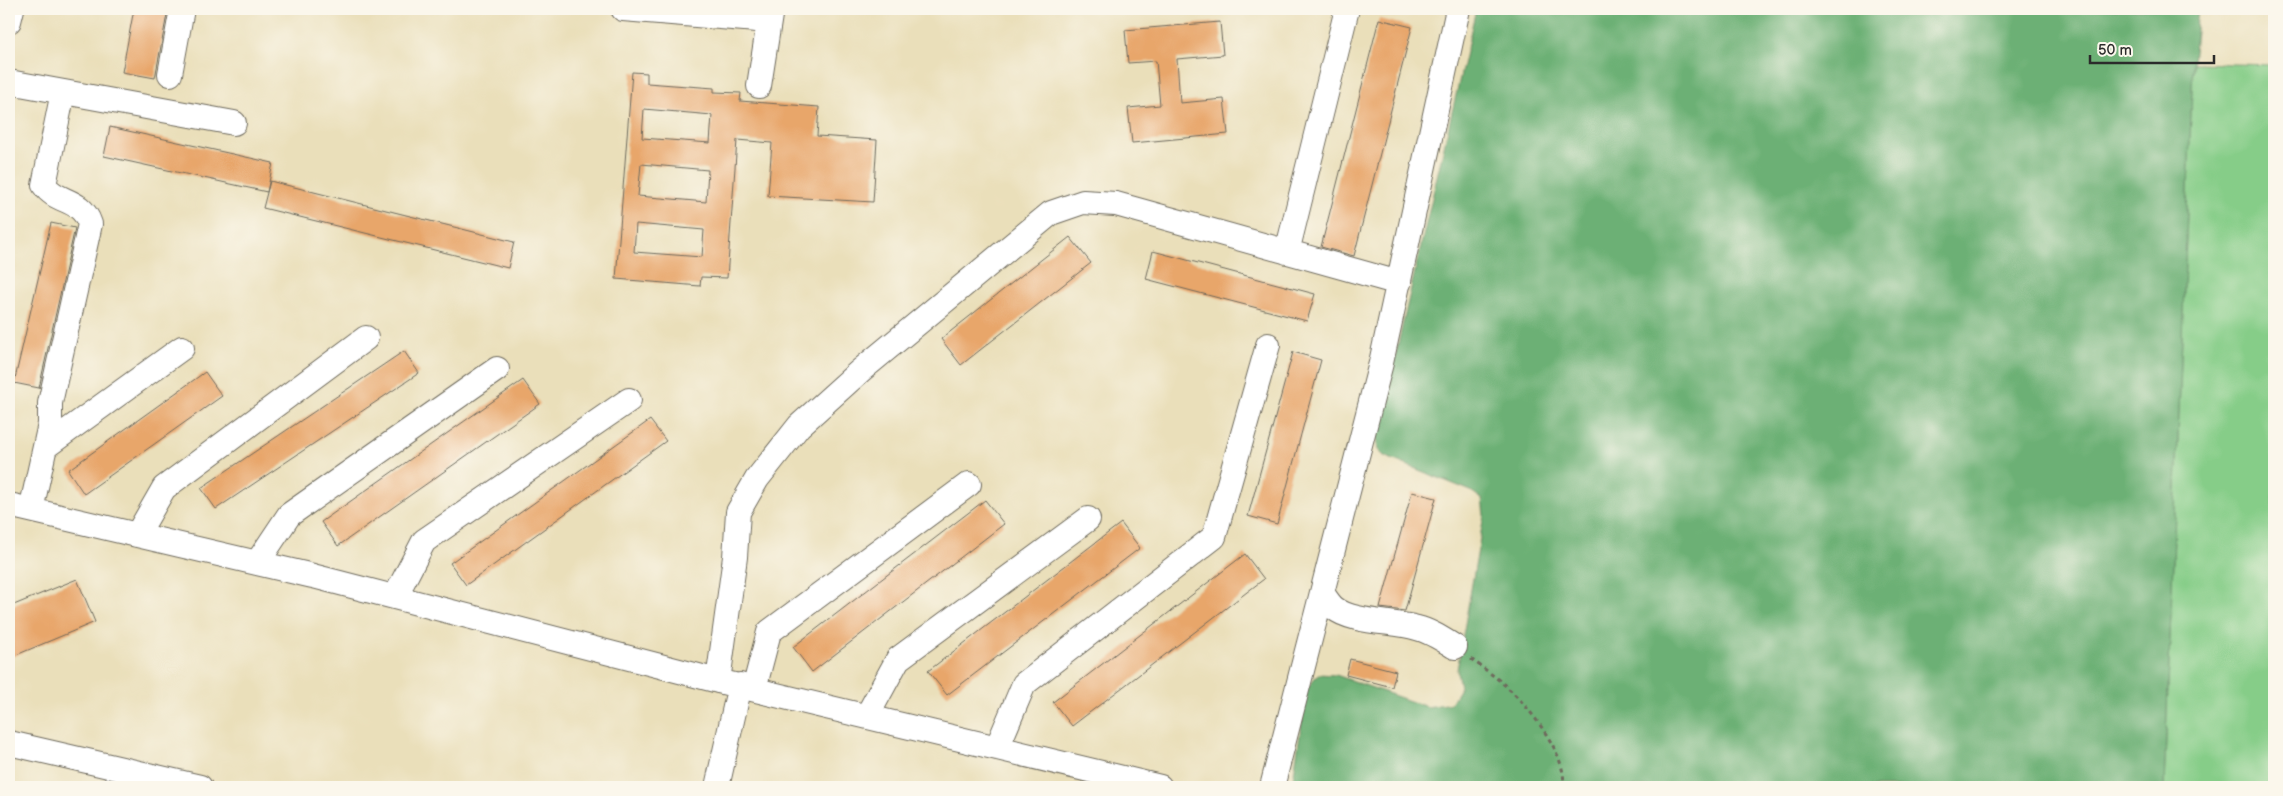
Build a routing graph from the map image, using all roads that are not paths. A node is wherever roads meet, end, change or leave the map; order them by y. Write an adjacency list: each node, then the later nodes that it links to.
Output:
1 (12, 9): 7 (street)
2 (182, 9): 8 (street)
3 (624, 9): 6 (street)
4 (1347, 9): 13 (street)
5 (1458, 9): 14 (street)
6 (770, 15): 10 (street)
7 (9, 21)
8 (170, 74)
9 (9, 82): 11 (street)
10 (759, 86)
11 (63, 92): 12 (street); 20 (street)
12 (234, 123)
13 (1287, 252): 14 (street); 29 (street)
14 (1399, 283): 26 (street)
15 (366, 338): 24 (street)
16 (1268, 345): 32 (street)
17 (182, 348): 20 (street)
18 (497, 369): 25 (street)
19 (629, 400): 27 (street)
20 (45, 447): 22 (street)
21 (968, 484): 29 (street)
22 (20, 508): 24 (street)
23 (1088, 519): 30 (street)
24 (137, 535): 25 (street)
25 (257, 563): 27 (street)
26 (1322, 593): 28 (street); 36 (street)
27 (395, 597): 29 (street)
28 (1455, 647)
29 (737, 685): 30 (street); 34 (street)
30 (867, 716): 32 (street)
31 (9, 743): 33 (street)
32 (997, 748): 35 (street)
33 (200, 787)
34 (718, 787)
35 (1160, 787)
36 (1272, 787)

